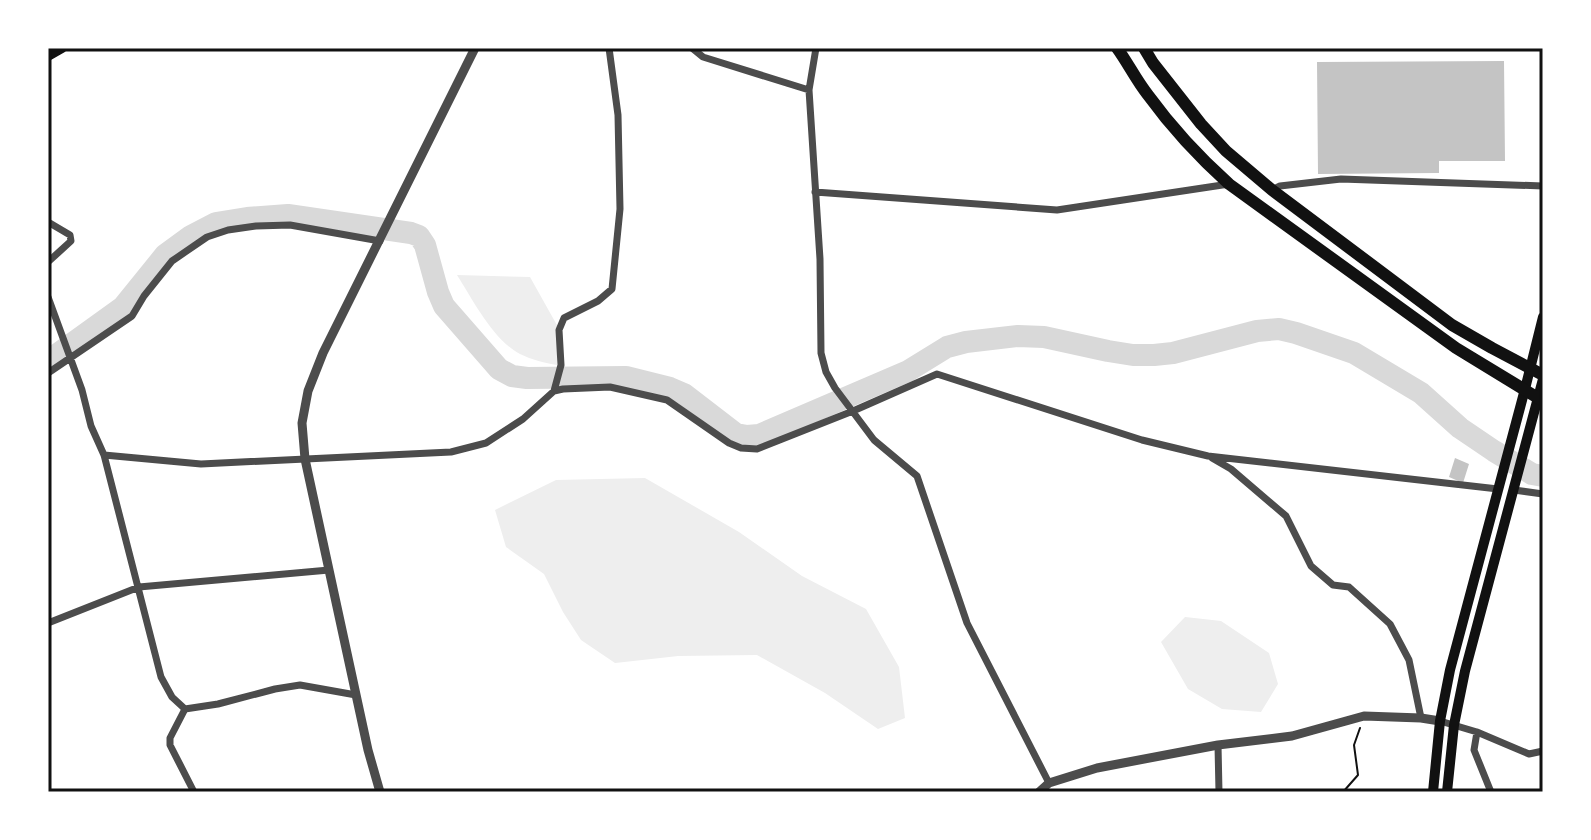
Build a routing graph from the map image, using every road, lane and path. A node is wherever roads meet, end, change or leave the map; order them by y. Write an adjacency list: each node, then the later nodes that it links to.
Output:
1 (62, 48): 8 (main road)
2 (475, 48): 15 (street)
3 (609, 48): 23 (street)
4 (692, 48): 9 (street)
5 (816, 48): 9 (street)
6 (1144, 48): 12 (highway)
7 (1119, 50): 10 (highway)
8 (48, 56)
9 (809, 90): 13 (street)
10 (1229, 184): 13 (street); 24 (highway)
11 (1543, 186): 12 (street)
12 (1272, 190): 20 (highway)
13 (815, 192): 26 (street)
14 (48, 222): 16 (street)
15 (380, 239): 19 (street); 29 (street)
16 (48, 262)
17 (48, 297): 19 (street)
18 (1543, 317): 20 (main road)
19 (70, 356): 21 (street); 27 (street)
20 (1529, 368): 22 (highway); 24 (main road)
21 (48, 373)
22 (1543, 377): 25 (main road)
23 (555, 389): 26 (street); 29 (street)
24 (1525, 389): 25 (highway); 30 (main road)
25 (1541, 400): 31 (main road)
26 (852, 409): 28 (street); 45 (street)
27 (104, 455): 29 (street); 34 (street)
28 (1208, 456): 30 (street); 39 (street)
29 (305, 459): 33 (street)
30 (1498, 489): 40 (main road)
31 (1514, 490): 32 (street); 41 (main road)
32 (1543, 494)
33 (329, 570): 34 (street); 36 (street)
34 (139, 587): 35 (street); 37 (street)
35 (48, 623)
36 (356, 695): 37 (street); 47 (street)
37 (185, 709): 46 (street)
38 (1364, 716): 39 (street); 43 (street); 50 (path)
39 (1421, 718): 40 (street)
40 (1440, 721): 41 (street); 51 (main road)
41 (1454, 725): 42 (street); 52 (main road)
42 (1477, 732): 44 (street); 53 (street)
43 (1218, 745): 45 (street); 49 (street)
44 (1543, 751)
45 (1049, 783): 48 (street)
46 (194, 792)
47 (380, 792)
48 (1039, 792)
49 (1219, 792)
50 (1343, 792)
51 (1433, 792)
52 (1447, 792)
53 (1491, 792)

